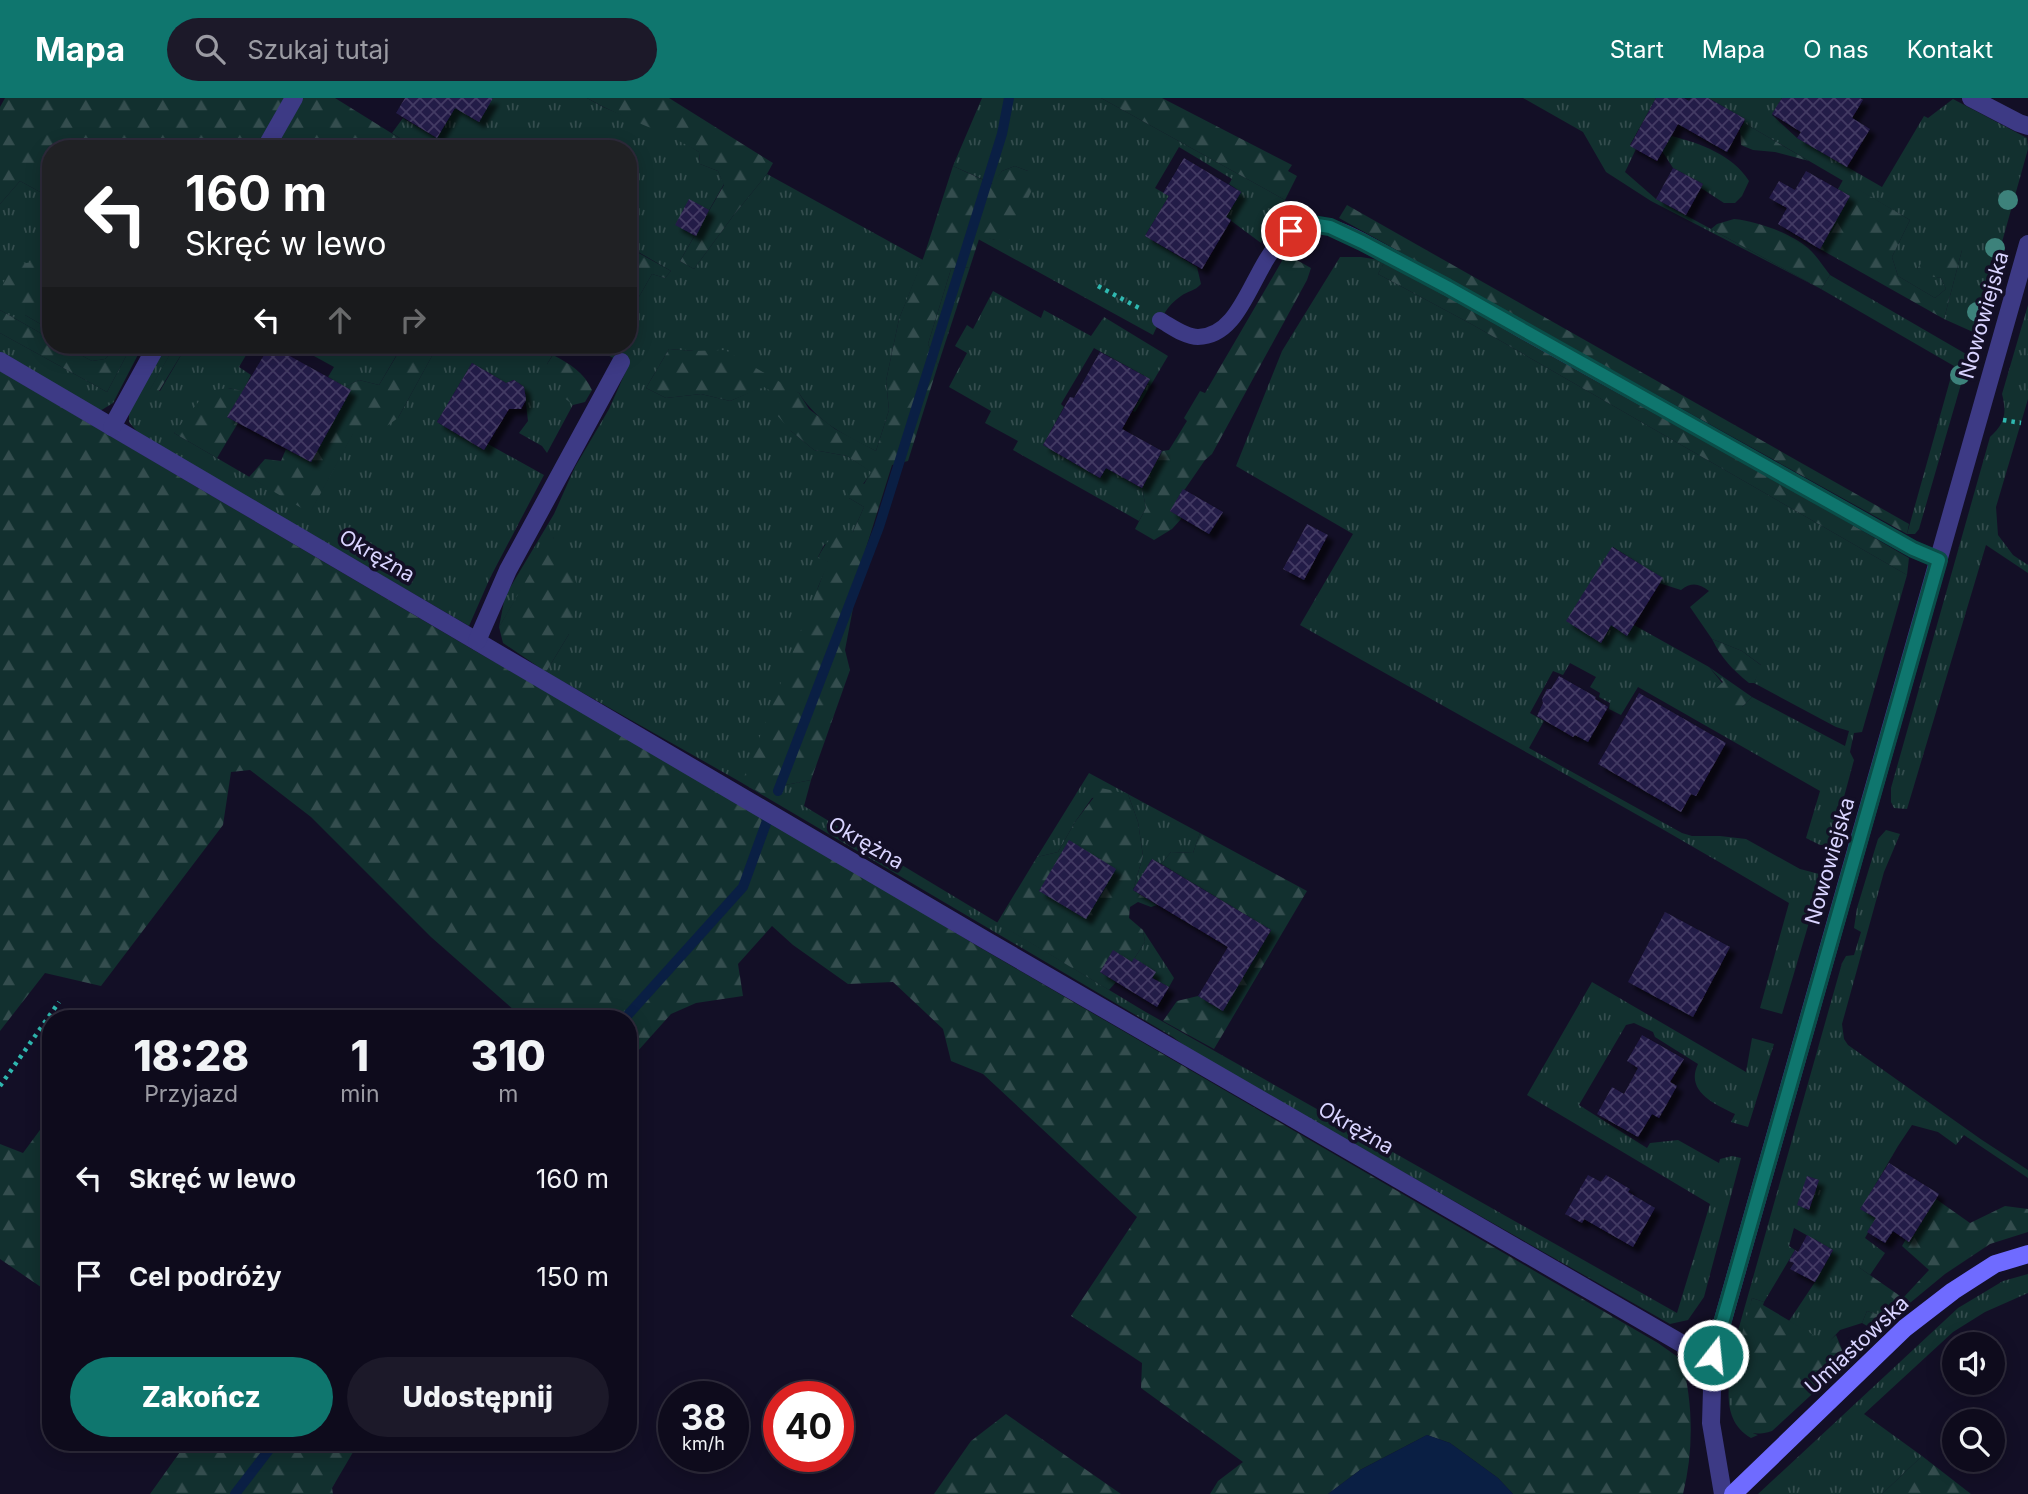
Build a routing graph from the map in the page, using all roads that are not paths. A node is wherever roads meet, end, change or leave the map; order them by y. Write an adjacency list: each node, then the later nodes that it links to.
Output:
1 (294, 98): 4 (street)
2 (1971, 98): 3 (street)
3 (2028, 126)
4 (270, 140)
5 (2028, 244): 11 (street, Nowowiejska)
6 (1160, 320): 11 (lane)
7 (152, 354): 10 (street)
8 (0, 361): 10 (street, Okrężna)
9 (621, 362): 12 (street)
10 (112, 427): 12 (street, Okrężna)
11 (1939, 560): 14 (street, Nowowiejska)
12 (477, 642): 14 (street, Okrężna)
13 (2028, 1254): 16 (main road, Umiastowska)
14 (1713, 1355): 15 (street, Nowowiejska)
15 (1723, 1494)
16 (1733, 1494)

